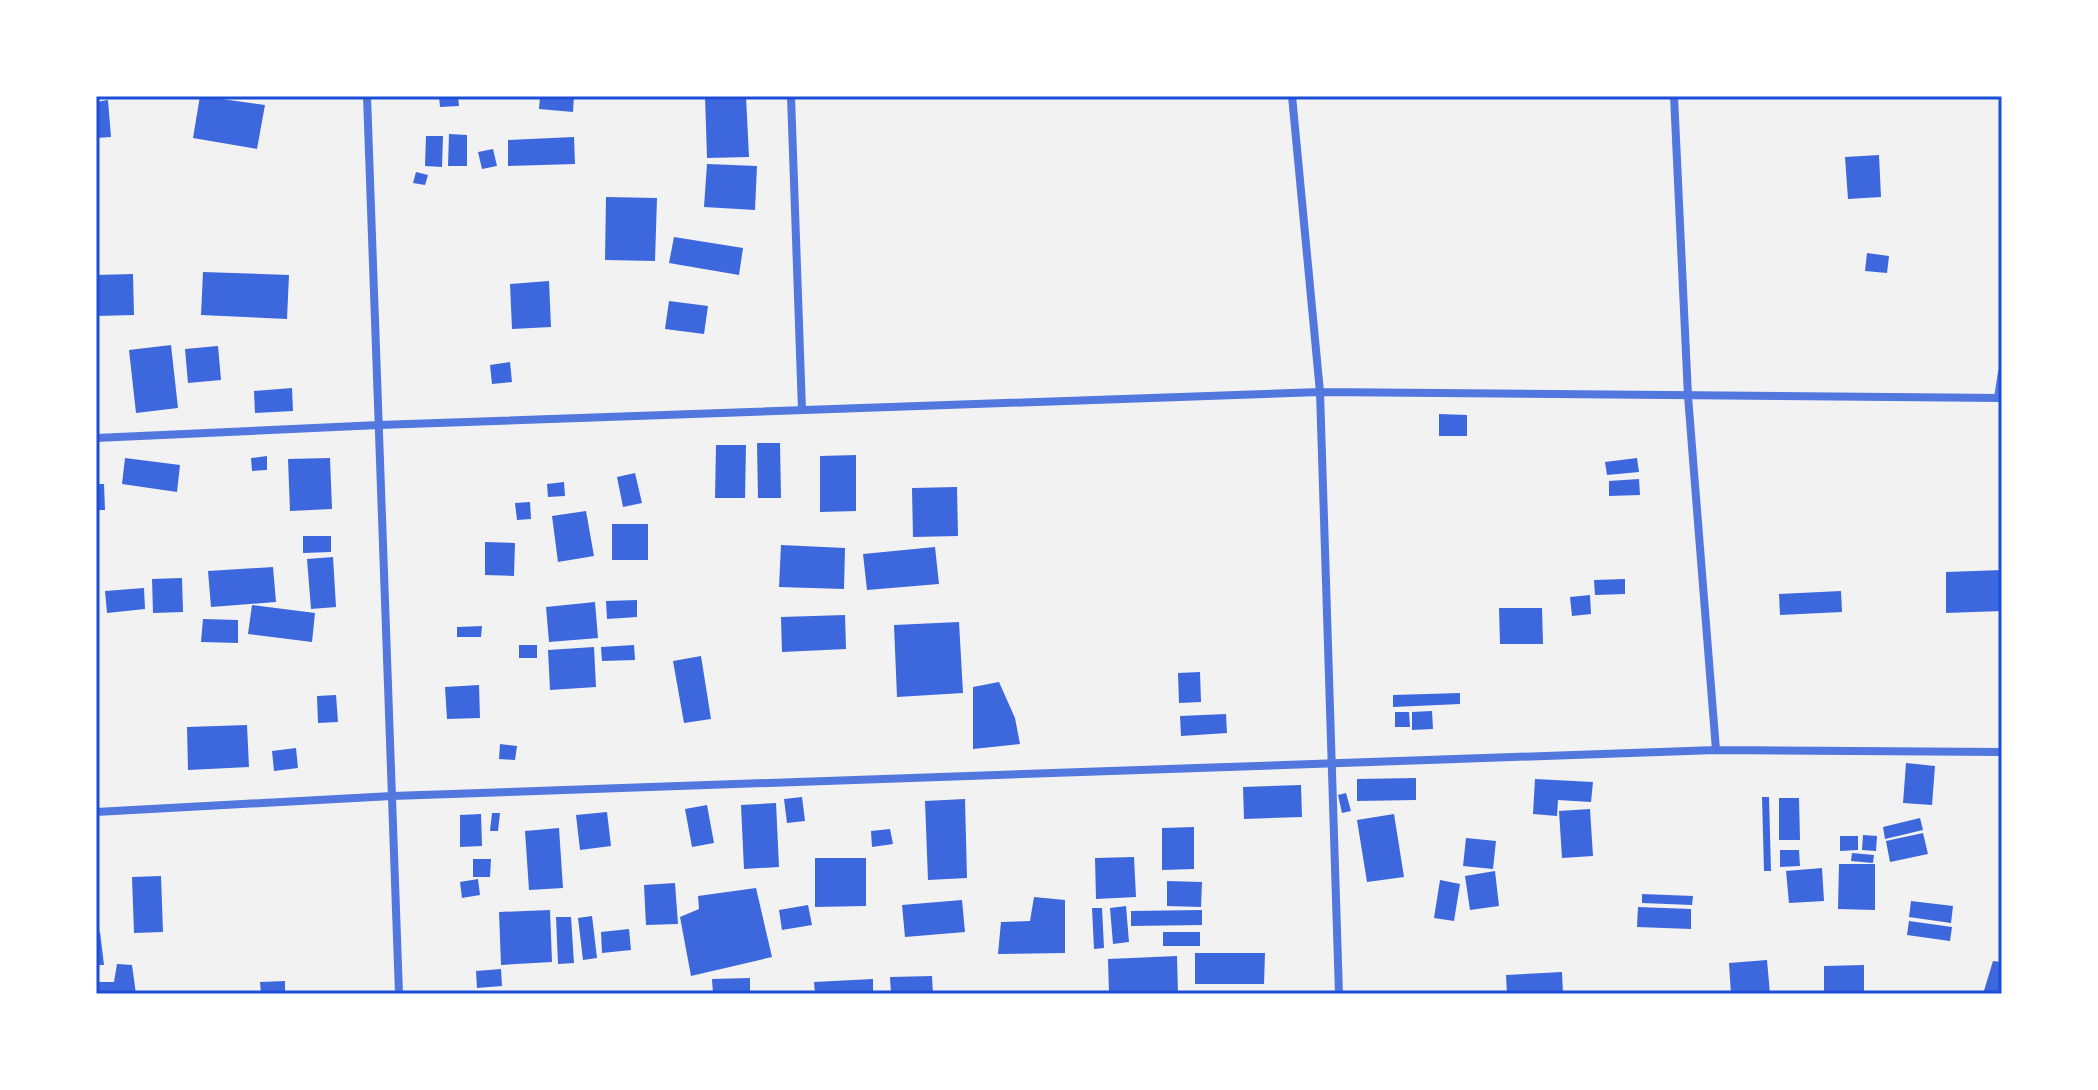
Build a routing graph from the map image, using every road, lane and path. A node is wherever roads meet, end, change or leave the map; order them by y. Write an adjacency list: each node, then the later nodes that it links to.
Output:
1 (367, 96): 10 (street)
2 (791, 96): 9 (street)
3 (1292, 96): 6 (street)
4 (1674, 96): 7 (street)
5 (2002, 372): 8 (street)
6 (1320, 392): 7 (street); 9 (street); 14 (street)
7 (1688, 396): 8 (street); 12 (street)
8 (2000, 398)
9 (802, 410): 10 (street)
10 (379, 425): 11 (street); 15 (street)
11 (96, 438)
12 (1716, 750): 13 (street); 14 (street)
13 (2002, 752)
14 (1332, 765): 15 (street); 18 (street)
15 (392, 796): 16 (street); 17 (street)
16 (96, 812)
17 (399, 994)
18 (1339, 994)

